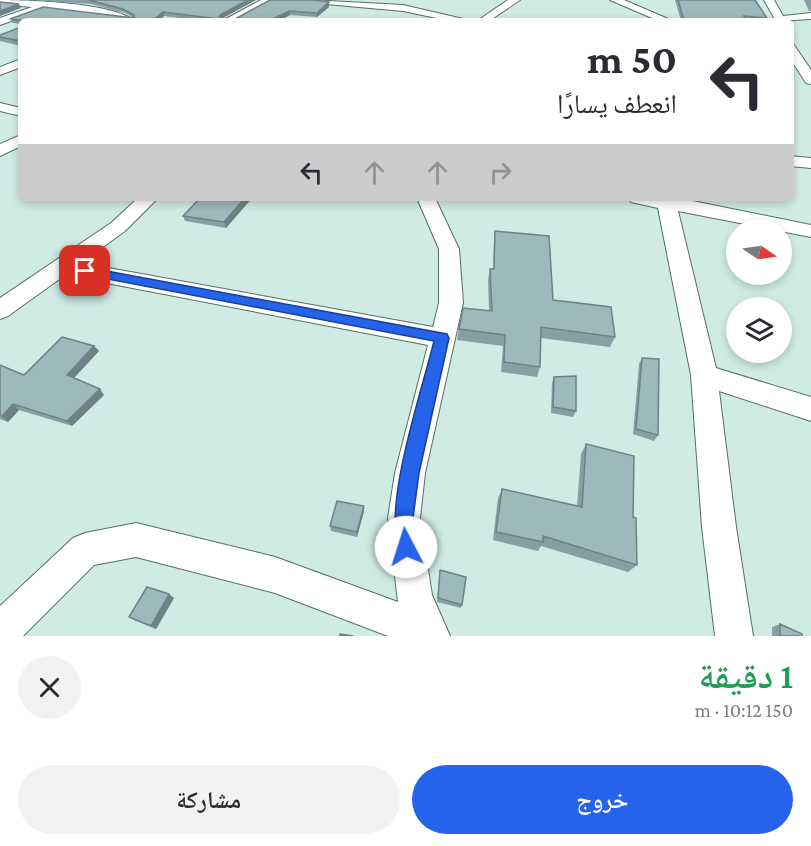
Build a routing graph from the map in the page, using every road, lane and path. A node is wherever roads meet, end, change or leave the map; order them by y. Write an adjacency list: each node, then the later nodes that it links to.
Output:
1 (62, 0): 9 (street)
2 (269, 0): 14 (street)
3 (315, 0): 8 (street)
4 (515, 0): 16 (street)
5 (615, 0): 12 (street)
6 (769, 0): 17 (street)
7 (0, 1): 9 (street)
8 (360, 2): 10 (street); 15 (street)
9 (46, 6): 13 (street); 19 (street)
10 (349, 12)
11 (811, 16): 18 (street)
12 (668, 17)
13 (128, 18)
14 (233, 18)
15 (453, 18)
16 (487, 18)
17 (780, 18)
18 (794, 18)
19 (0, 22)
20 (794, 55): 22 (street)
21 (794, 57): 25 (street)
22 (811, 61)
23 (18, 64): 24 (street)
24 (0, 71)
25 (811, 80)
26 (0, 107): 27 (street)
27 (18, 111)
28 (18, 142): 29 (street)
29 (0, 151)
30 (794, 161): 31 (street)
31 (811, 163)
32 (146, 201): 36 (street)
33 (427, 201): 38 (street)
34 (668, 201): 35 (street); 39 (street)
35 (811, 231)
36 (63, 267): 37 (street); 38 (street)
37 (0, 310)
38 (442, 338): 42 (street)
39 (704, 375): 40 (street); 43 (street)
40 (811, 409)
41 (0, 632): 42 (street)
42 (430, 634)
43 (734, 636)

